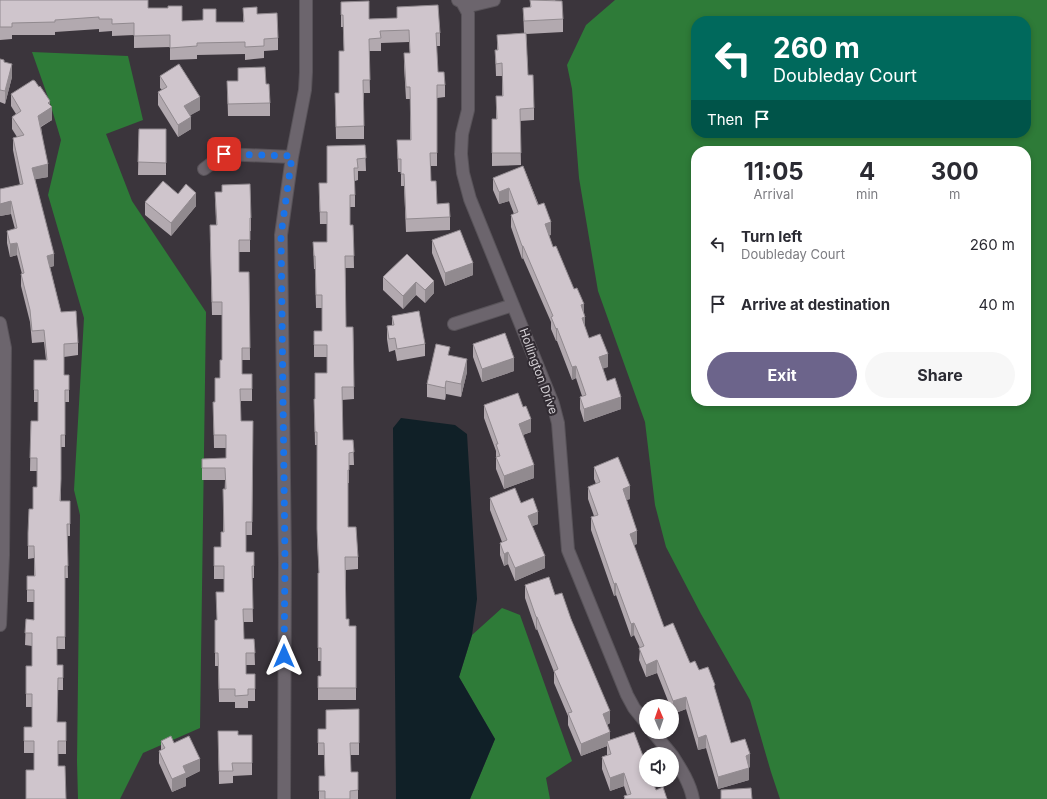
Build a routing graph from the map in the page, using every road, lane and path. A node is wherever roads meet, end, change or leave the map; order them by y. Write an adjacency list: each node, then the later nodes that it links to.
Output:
1 (306, 0): 4 (street)
2 (494, 0): 3 (street)
3 (464, 7): 6 (street, Hollington Drive)
4 (292, 156): 5 (street); 14 (street)
5 (204, 169)
6 (514, 305): 8 (street); 10 (street, Hollington Drive)
7 (0, 324): 9 (street)
8 (454, 324)
9 (0, 625)
10 (639, 714)
11 (659, 739): 12 (street)
12 (665, 747)
13 (679, 767): 15 (street)
14 (284, 799)
15 (693, 799)

